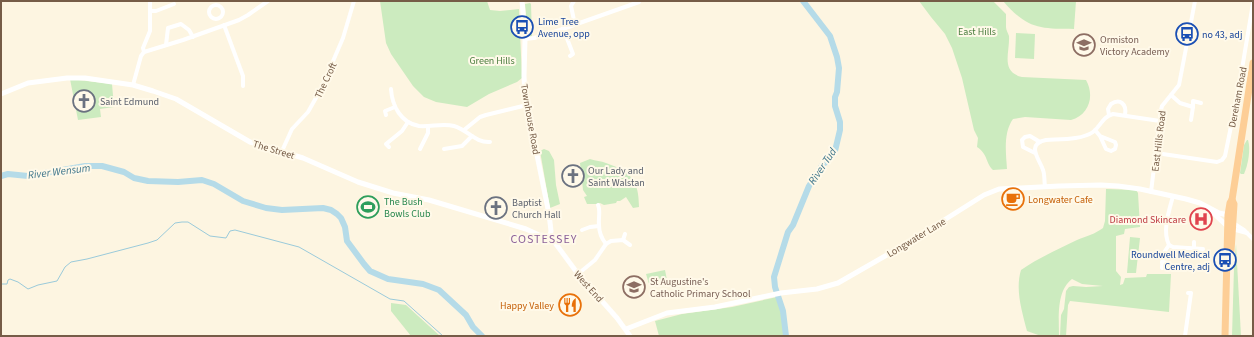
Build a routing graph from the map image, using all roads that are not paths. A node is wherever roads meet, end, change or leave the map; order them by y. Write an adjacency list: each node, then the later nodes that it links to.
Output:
1 (151, 1): 10 (street)
2 (268, 1): 13 (street)
3 (354, 1): 46 (street, The Croft)
4 (522, 1): 16 (street, Townhouse Road)
5 (574, 1): 12 (street)
6 (1194, 1): 25 (street, East Hills Road)
7 (640, 3): 12 (street)
8 (174, 4): 10 (street)
9 (1253, 4): 47 (street, Dereham Road)
10 (151, 11): 18 (street)
11 (219, 19): 13 (street)
12 (575, 25): 14 (street)
13 (223, 26): 15 (street); 21 (street)
14 (564, 28): 16 (street); 19 (street)
15 (193, 37): 17 (street); 17 (street)
16 (525, 39): 27 (street, Townhouse Road)
17 (166, 45): 18 (street)
18 (144, 52): 22 (street)
19 (573, 55)
20 (1253, 63): 52 (highway, Dereham Road)
21 (242, 83)
22 (133, 85): 24 (street, The Street); 46 (street, The Street)
23 (391, 89): 28 (street)
24 (1, 94)
25 (1171, 95): 29 (street); 34 (street, East Hills Road)
26 (1201, 103): 29 (street)
27 (527, 105): 37 (street); 62 (street, Townhouse Road)
28 (395, 107): 30 (street); 35 (street)
29 (1192, 107): 33 (street)
30 (385, 112)
31 (1109, 115): 32 (street); 32 (street); 38 (street)
32 (1125, 115): 34 (street)
33 (1191, 120)
34 (1160, 121): 47 (street, East Hills Road)
35 (408, 122): 36 (street); 43 (street)
36 (428, 126): 37 (street); 44 (street)
37 (464, 130): 39 (street)
38 (1095, 130): 40 (street); 42 (street)
39 (472, 136): 41 (street); 45 (street)
40 (1100, 136)
41 (490, 142)
42 (1040, 142): 48 (street); 48 (street)
43 (386, 144)
44 (420, 146)
45 (446, 150)
46 (282, 151): 62 (street, The Street)
47 (1156, 152): 50 (street, East Hills Road)
48 (1035, 153): 49 (street)
49 (1045, 186): 50 (street, Longwater Lane); 76 (street, Longwater Lane)
50 (1151, 192): 51 (street, Longwater Lane)
51 (1173, 196): 54 (street, Longwater Lane); 57 (street)
52 (1232, 200): 55 (highway, Dereham Road); 59 (highway, Dereham Road)
53 (600, 206): 58 (street)
54 (1208, 208): 55 (street, Longwater Lane); 59 (street, Longwater Lane)
55 (1228, 215): 59 (highway, Dereham Road)
56 (1150, 222): 57 (street)
57 (1167, 223): 68 (street)
58 (599, 226): 60 (street); 66 (street)
59 (1231, 226): 63 (street); 79 (highway, Dereham Road)
60 (584, 228)
61 (625, 234): 64 (street)
62 (550, 236): 74 (street, West End)
63 (1253, 239)
64 (623, 240): 66 (street); 67 (street)
65 (1194, 242): 69 (street)
66 (606, 244): 74 (street)
67 (630, 245)
68 (1169, 246): 69 (street); 71 (street)
69 (1194, 248): 70 (street)
70 (1203, 249)
71 (1162, 262): 72 (street); 73 (street)
72 (1169, 263)
73 (1162, 268)
74 (578, 274): 76 (street, West End)
75 (1191, 293): 78 (street)
76 (626, 330): 77 (street, West End)
77 (630, 336)
78 (1185, 336)
79 (1225, 336)

